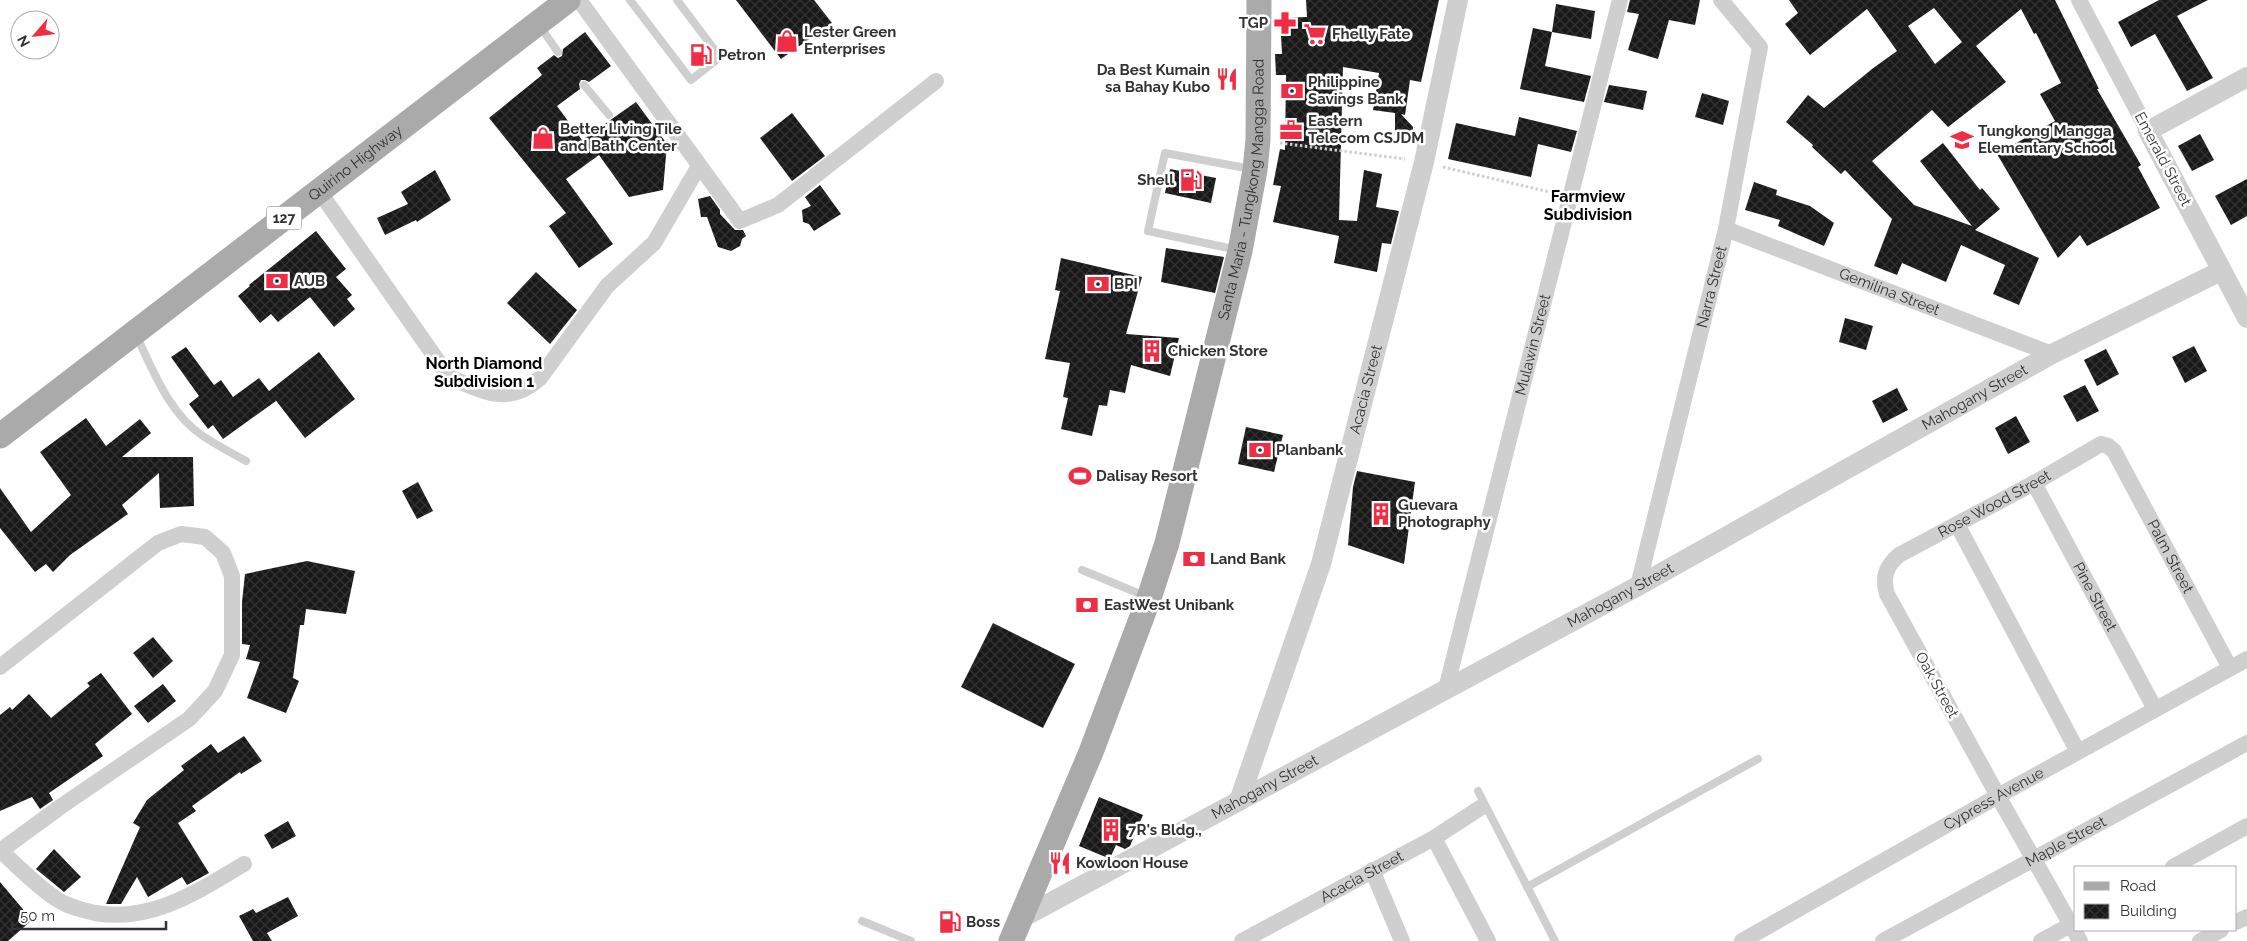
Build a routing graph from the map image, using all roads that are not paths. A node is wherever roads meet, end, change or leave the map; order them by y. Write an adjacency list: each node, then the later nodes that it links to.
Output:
1 (568, 0): 10 (main road, Quirino Highway / 127)
2 (579, 0): 17 (street)
3 (630, 0): 4 (lane)
4 (677, 0)
5 (1259, 0): 18 (main road, Santa Maria - Tungkong Mangga Road)
6 (1458, 0): 45 (street, Acacia Street)
7 (1620, 0): 38 (street, Mulawin Street)
8 (1722, 0): 20 (street, Narra Street)
9 (2079, 0): 16 (street, Emerald Street)
10 (538, 23): 11 (lane); 19 (main road, Quirino Highway / 127)
11 (558, 52)
12 (2247, 77): 16 (street)
13 (936, 81): 17 (street)
14 (584, 85): 15 (lane)
15 (609, 115)
16 (2148, 131): 22 (street, Emerald Street)
17 (699, 166): 19 (street)
18 (1255, 170): 21 (main road, Santa Maria - Tungkong Mangga Road); 21 (lane)
19 (319, 191): 24 (main road, Quirino Highway / 127)
20 (1726, 229): 25 (street, Gemilina Street); 33 (street, Narra Street)
21 (1240, 251): 34 (main road, Santa Maria - Tungkong Mangga Road)
22 (2221, 271): 23 (street, Emerald Street); 25 (street, Mahogany Street)
23 (2247, 318)
24 (135, 333): 26 (main road, Quirino Highway / 127); 28 (lane)
25 (2052, 354): 33 (street, Mahogany Street)
26 (0, 436)
27 (2108, 446): 29 (street, Rose Wood Street); 37 (street, Palm Street)
28 (246, 461)
29 (2034, 483): 30 (street, Rose Wood Street); 39 (street, Pine Street)
30 (1957, 524): 32 (street, Rose Wood Street); 41 (street)
31 (1082, 570): 34 (lane)
32 (1885, 572): 44 (street, Oak Street)
33 (1638, 586): 38 (street, Mahogany Street)
34 (1149, 598): 57 (main road, Santa Maria - Tungkong Mangga Road)
35 (2247, 659): 37 (street, Cypress Avenue)
36 (0, 667): 49 (street)
37 (2230, 668): 39 (street, Cypress Avenue)
38 (1446, 689): 45 (street, Mahogany Street)
39 (2155, 709): 41 (street, Cypress Avenue)
40 (2247, 743): 50 (street, Maple Street)
41 (2078, 752): 44 (street, Cypress Avenue)
42 (1758, 759): 54 (lane)
43 (1478, 791): 54 (lane)
44 (1998, 796): 50 (street); 64 (street, Cypress Avenue)
45 (1240, 801): 57 (street, Mahogany Street)
46 (1480, 808): 48 (street, Acacia Street)
47 (2247, 826): 52 (street)
48 (1434, 838): 53 (street, Acacia Street); 62 (street)
49 (0, 851): 51 (street)
50 (2033, 858): 56 (street); 65 (street, Maple Street)
51 (244, 864)
52 (2175, 866)
53 (1372, 870): 60 (street, Acacia Street); 61 (street)
54 (1526, 887): 63 (lane)
55 (862, 921): 59 (lane)
56 (2073, 923): 66 (street)
57 (1016, 930)
58 (2220, 931): 67 (street)
59 (911, 941)
60 (1242, 941)
61 (1402, 941)
62 (1488, 941)
63 (1555, 941)
64 (1742, 941)
65 (1883, 941)
66 (2041, 941)
67 (2200, 941)

